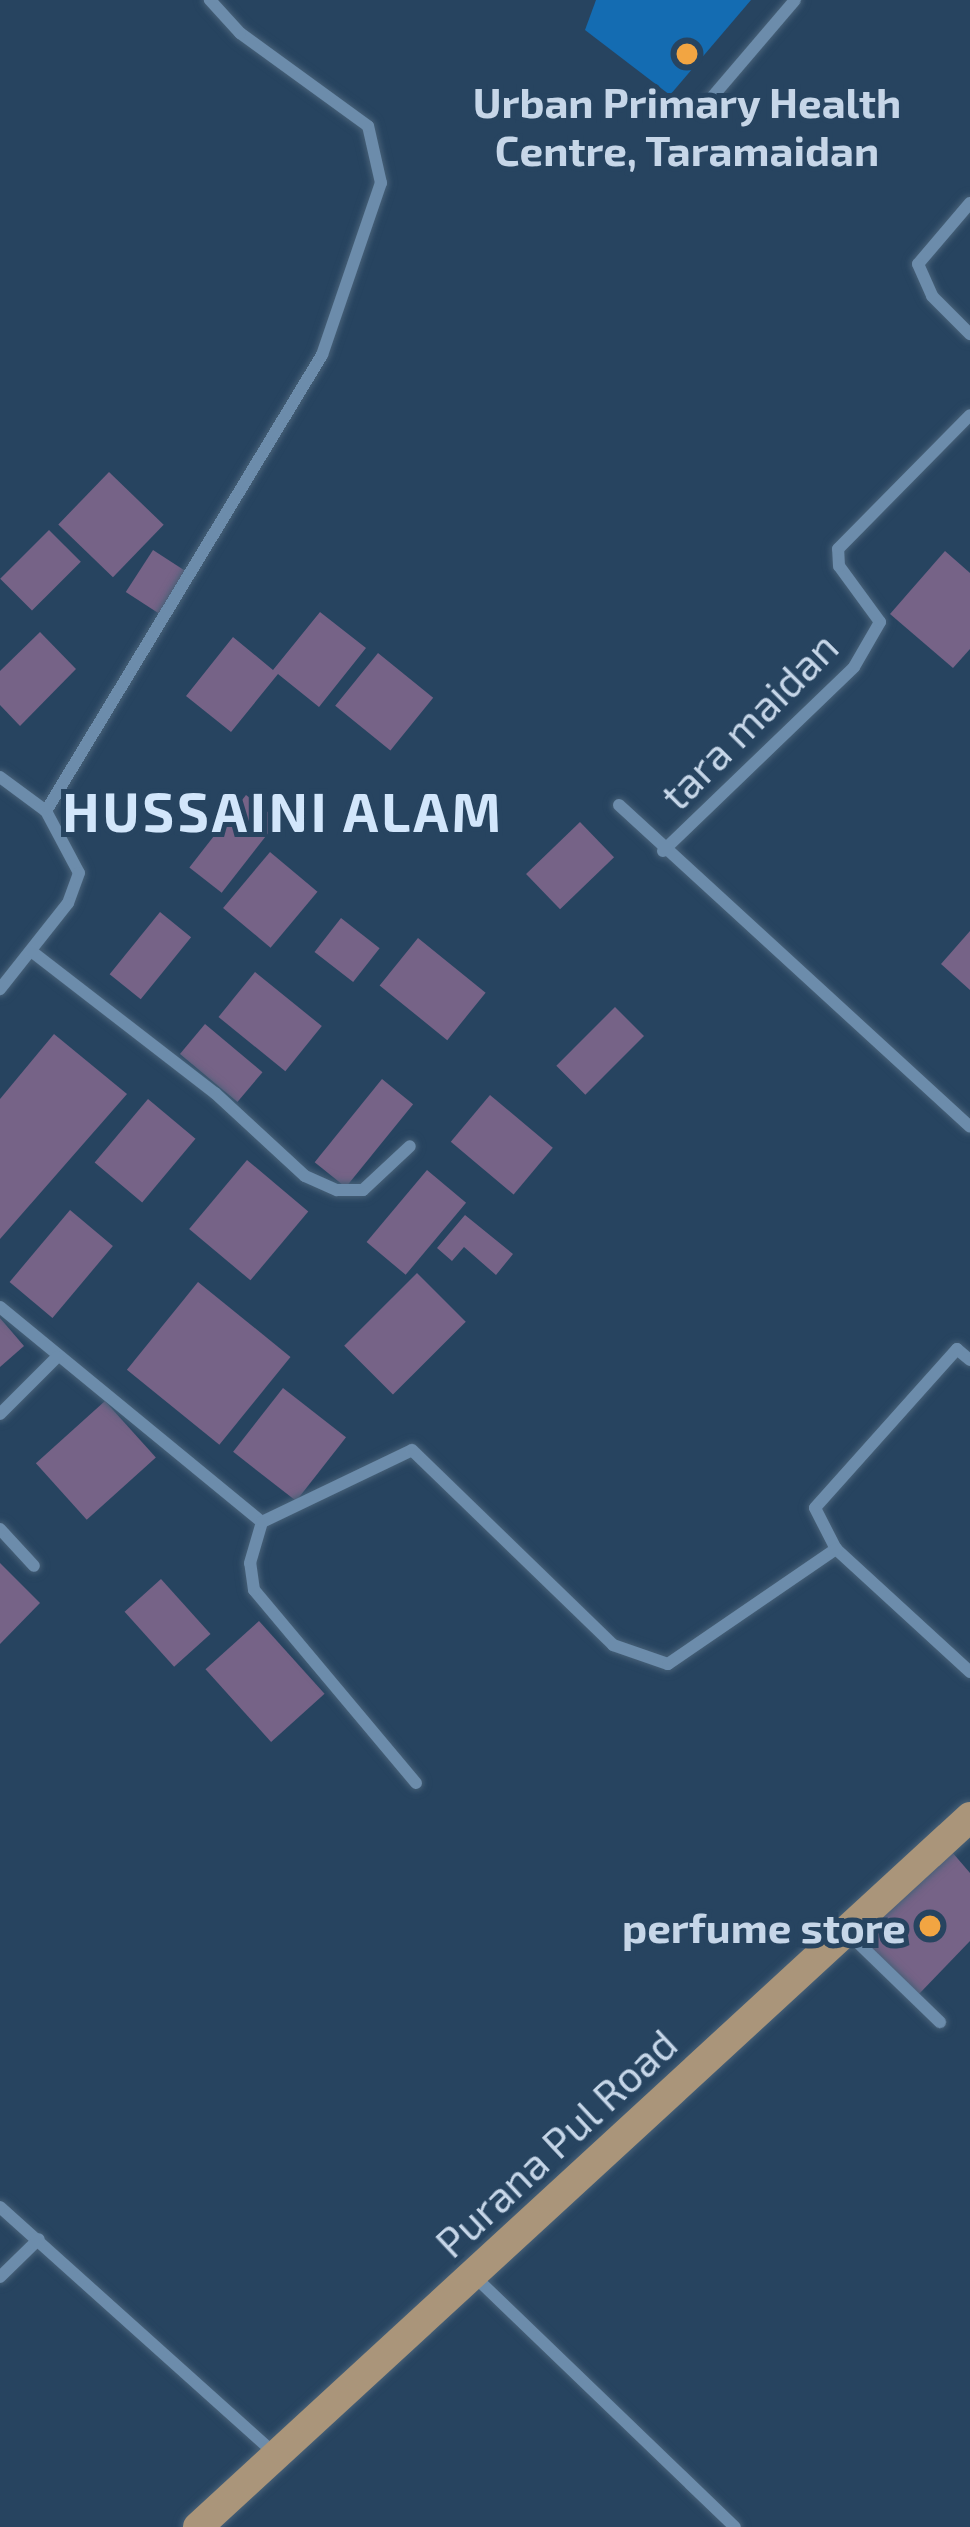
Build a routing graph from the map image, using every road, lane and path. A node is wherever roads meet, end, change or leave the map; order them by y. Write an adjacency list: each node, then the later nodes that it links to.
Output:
1 (210, 0): 9 (street)
2 (795, 0): 3 (street)
3 (707, 103)
4 (970, 203): 5 (street)
5 (970, 334)
6 (970, 415): 10 (street, tara maidan)
7 (0, 777): 9 (street)
8 (620, 806): 10 (street)
9 (46, 811): 11 (street)
10 (664, 851): 13 (street)
11 (31, 951): 12 (street); 14 (street)
12 (0, 989)
13 (970, 1127)
14 (410, 1146)
15 (0, 1306): 16 (street)
16 (57, 1357): 18 (street); 19 (street)
17 (970, 1360): 21 (street)
18 (0, 1414)
19 (262, 1522): 21 (street); 24 (street)
20 (0, 1529): 22 (street)
21 (836, 1550): 23 (street)
22 (34, 1567)
23 (970, 1672)
24 (416, 1783)
25 (970, 1817): 26 (main road, Purana Pul Road)
26 (844, 1929): 27 (street); 30 (main road, Purana Pul Road)
27 (940, 2022)
28 (0, 2206): 29 (street)
29 (39, 2239): 31 (street); 32 (street)
30 (473, 2275): 32 (main road, Purana Pul Road); 34 (street)
31 (0, 2277)
32 (275, 2454): 33 (main road, Purana Pul Road)
33 (198, 2527)
34 (735, 2527)

